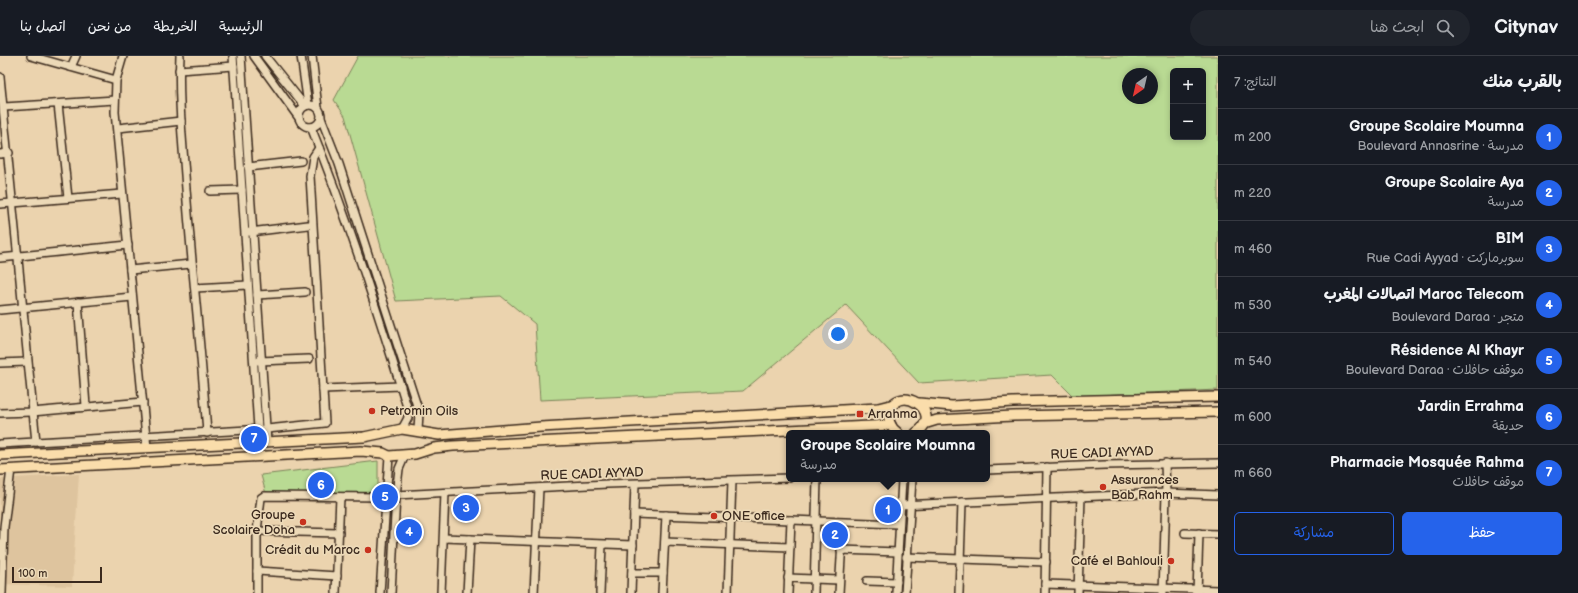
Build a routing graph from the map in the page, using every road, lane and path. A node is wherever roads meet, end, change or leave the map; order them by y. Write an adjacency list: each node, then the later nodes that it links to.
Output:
1 (31, 56): 12 (street)
2 (64, 56): 12 (street)
3 (76, 56): 14 (street)
4 (123, 56): 17 (street)
5 (180, 56): 15 (street)
6 (233, 56): 13 (street)
7 (241, 56): 33 (street)
8 (254, 56): 24 (street)
9 (265, 56): 21 (street)
10 (301, 56): 21 (street)
11 (312, 56): 23 (street)
12 (61, 64): 14 (street)
13 (234, 66): 15 (street); 34 (street)
14 (71, 67): 17 (street)
15 (179, 70): 26 (street)
16 (0, 77): 18 (street)
17 (116, 80): 19 (street)
18 (1, 89): 22 (street)
19 (115, 100): 20 (street); 28 (street)
20 (58, 104): 22 (street); 37 (street)
21 (307, 105): 23 (street); 24 (street)
22 (4, 107): 30 (street)
23 (318, 108): 25 (street)
24 (299, 118): 27 (street)
25 (321, 118): 27 (street); 77 (street)
26 (181, 122): 28 (street); 46 (street)
27 (311, 127): 29 (street)
28 (118, 128): 36 (street)
29 (319, 148): 60 (street); 61 (street)
30 (9, 153): 31 (street); 38 (street)
31 (0, 154)
32 (301, 161): 33 (street)
33 (248, 167): 41 (street)
34 (242, 190): 35 (street); 42 (street)
35 (210, 191)
36 (122, 194): 37 (street); 43 (street)
37 (68, 198): 38 (street)
38 (12, 203): 39 (street); 44 (street)
39 (0, 204)
40 (308, 225): 41 (street)
41 (253, 232): 42 (street); 51 (street)
42 (244, 233): 48 (street)
43 (128, 245): 44 (street); 47 (street)
44 (19, 256): 45 (street); 54 (street)
45 (0, 258)
46 (191, 264): 47 (street); 49 (street)
47 (130, 270): 52 (street)
48 (248, 284): 49 (street); 57 (street)
49 (195, 288): 78 (street)
50 (305, 292): 51 (street)
51 (257, 295): 57 (street)
52 (132, 297): 53 (street); 63 (street)
53 (78, 302): 54 (street); 66 (street)
54 (23, 308): 55 (street); 58 (street)
55 (0, 310)
56 (309, 359): 57 (street)
57 (258, 361): 72 (street); 73 (street)
58 (27, 362): 59 (street); 67 (street)
59 (0, 363)
60 (400, 386): 61 (street); 74 (street)
61 (323, 389): 73 (street)
62 (1218, 397): 64 (main road)
63 (143, 402): 66 (street); 81 (street)
64 (919, 403): 65 (main road); 70 (main road)
65 (894, 404): 71 (main road); 80 (main road)
66 (86, 406): 67 (street)
67 (32, 412): 69 (street); 82 (street)
68 (1218, 412): 70 (main road)
69 (0, 413)
70 (924, 424): 76 (main road)
71 (891, 425): 75 (main road); 86 (main road)
72 (259, 429): 73 (street); 78 (street); 83 (street)
73 (267, 429): 83 (street)
74 (402, 429): 77 (main road); 79 (main road)
75 (895, 430)
76 (919, 430)
77 (418, 431): 80 (main road)
78 (207, 433): 81 (street)
79 (384, 434): 83 (main road); 87 (main road)
80 (428, 434): 86 (main road)
81 (146, 436): 82 (street); 85 (street)
82 (36, 442): 84 (street)
83 (263, 443): 85 (main road)
84 (0, 444)
85 (147, 448): 89 (main road)
86 (427, 450): 88 (main road)
87 (386, 454): 88 (main road); 94 (main road); 109 (street)
88 (405, 454): 105 (street)
89 (0, 455)
90 (1165, 463): 91 (street, RUE CADI AYYAD); 92 (street, RUE CADI AYYAD); 104 (street)
91 (1218, 463)
92 (1047, 467): 95 (street, RUE CADI AYYAD); 110 (street)
93 (0, 470): 94 (main road)
94 (11, 470): 153 (street)
95 (990, 470)
96 (786, 478): 97 (street, RUE CADI AYYAD)
97 (732, 481): 101 (street, RUE CADI AYYAD); 116 (street)
98 (817, 482): 118 (street)
99 (902, 482): 112 (street)
100 (912, 482): 113 (street)
101 (635, 484): 102 (street, RUE CADI AYYAD); 114 (street)
102 (539, 488): 103 (street, RUE CADI AYYAD); 128 (street)
103 (445, 492): 105 (street, RUE CADI AYYAD); 126 (street)
104 (1166, 493): 106 (street); 107 (street); 150 (street)
105 (396, 495): 157 (street)
106 (1218, 495)
107 (1081, 496): 110 (street); 149 (street)
108 (340, 497): 109 (street); 121 (street); 122 (street)
109 (385, 497): 156 (street)
110 (1047, 498): 111 (street); 138 (street)
111 (962, 502): 113 (street); 137 (street)
112 (900, 505): 113 (street); 120 (street)
113 (910, 505): 136 (street)
114 (634, 514): 115 (street); 131 (street)
115 (666, 515): 116 (street); 129 (street)
116 (732, 517): 117 (street); 132 (street)
117 (791, 520): 118 (street); 133 (street)
118 (817, 521): 119 (street); 144 (street)
119 (842, 523): 120 (street); 134 (street)
120 (899, 524): 135 (street)
121 (257, 531): 122 (street); 139 (street)
122 (339, 533): 142 (street)
123 (1185, 533): 124 (street)
124 (1199, 533): 125 (street); 152 (street)
125 (1218, 534)
126 (444, 538): 127 (street); 158 (street)
127 (470, 539): 128 (street); 159 (street)
128 (536, 542): 130 (street); 160 (street)
129 (665, 542): 132 (street); 141 (street)
130 (602, 545): 131 (street); 161 (street)
131 (633, 545): 140 (street)
132 (731, 545): 133 (street); 164 (street)
133 (790, 547): 143 (street)
134 (841, 550): 135 (street); 145 (street)
135 (898, 552): 147 (street)
136 (906, 557): 137 (street); 169 (street)
137 (960, 559): 138 (street); 170 (street)
138 (1046, 562): 148 (street)
139 (257, 571): 142 (street); 154 (street)
140 (632, 573): 141 (street); 162 (street)
141 (663, 573): 163 (street)
142 (337, 576): 155 (street)
143 (788, 578): 144 (street); 165 (street)
144 (815, 579): 145 (street); 166 (street)
145 (839, 580): 167 (street)
146 (867, 581): 147 (street)
147 (897, 582): 168 (street)
148 (1045, 584): 149 (street); 171 (street)
149 (1078, 584): 150 (street); 172 (street)
150 (1163, 590): 152 (street)
151 (1218, 590): 152 (street)
152 (1197, 591)
153 (2, 593)
154 (257, 593)
155 (336, 593)
156 (380, 593)
157 (391, 593)
158 (441, 593)
159 (467, 593)
160 (534, 593)
161 (600, 593)
162 (631, 593)
163 (662, 593)
164 (728, 593)
165 (788, 593)
166 (814, 593)
167 (839, 593)
168 (896, 593)
169 (905, 593)
170 (959, 593)
171 (1045, 593)
172 (1078, 593)

